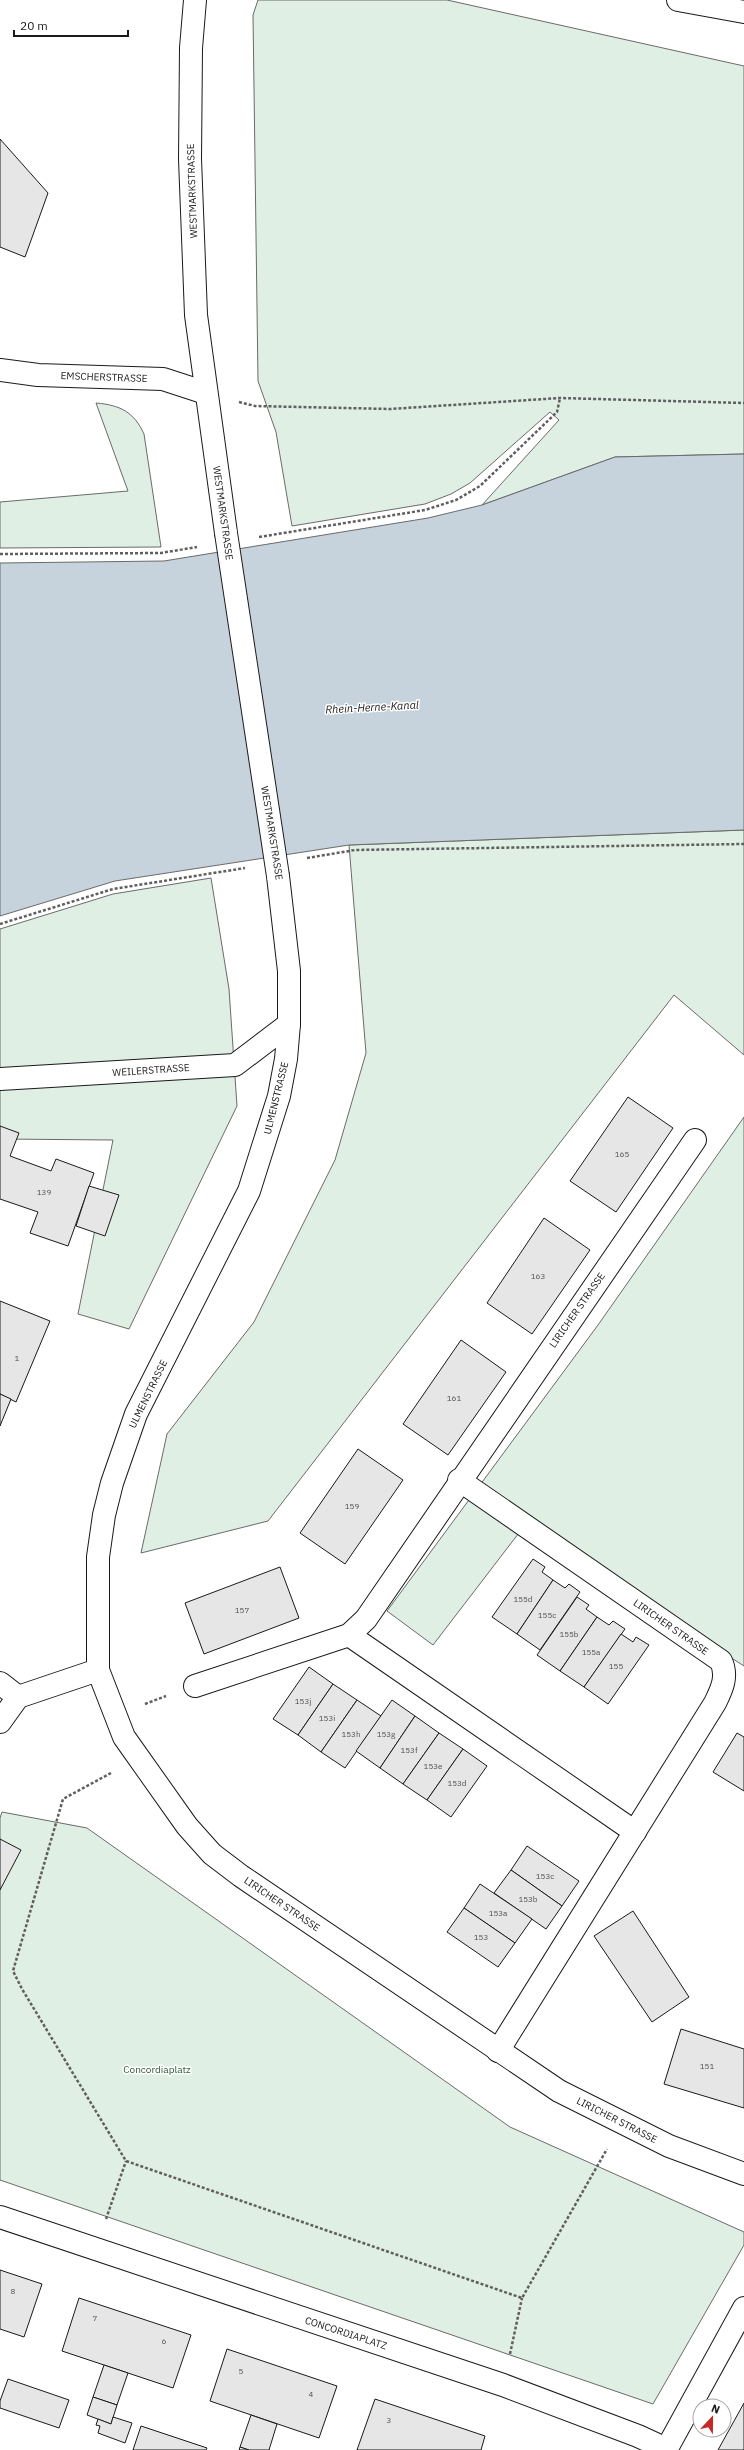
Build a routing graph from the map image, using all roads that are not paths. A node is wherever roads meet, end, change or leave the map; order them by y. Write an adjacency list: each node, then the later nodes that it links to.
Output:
1 (195, 0): 5 (main road, WESTMARKSTRASSE)
2 (678, 0): 3 (main road)
3 (744, 12)
4 (0, 370): 5 (main road, EMSCHERSTRASSE)
5 (206, 393): 6 (main road, WESTMARKSTRASSE, bridge)
6 (289, 1024): 7 (main road, WEILERSTRASSE); 11 (main road, ULMENSTRASSE)
7 (0, 1079)
8 (695, 1140): 9 (main road, LIRICHER STRASSE)
9 (460, 1480): 10 (main road, LIRICHER STRASSE); 16 (main road, LIRICHER STRASSE)
10 (349, 1635): 13 (main road, LIRICHER STRASSE); 16 (main road)
11 (98, 1670): 14 (main road); 17 (main road, LIRICHER STRASSE)
12 (0, 1683): 14 (main road)
13 (195, 1686)
14 (18, 1698): 15 (main road)
15 (0, 1722)
16 (635, 1832): 17 (main road, LIRICHER STRASSE)
17 (498, 2051): 18 (main road, LIRICHER STRASSE)
18 (744, 2174)
19 (0, 2217): 21 (main road, CONCORDIAPLATZ)
20 (744, 2308): 21 (main road)
21 (666, 2450)

